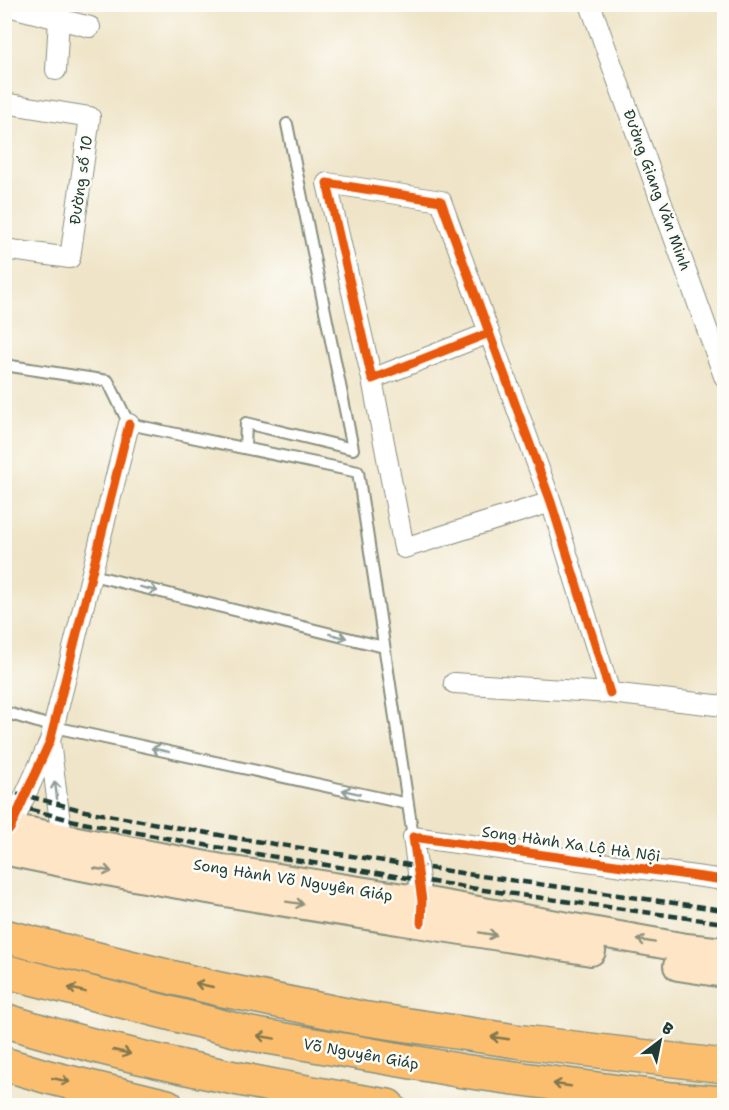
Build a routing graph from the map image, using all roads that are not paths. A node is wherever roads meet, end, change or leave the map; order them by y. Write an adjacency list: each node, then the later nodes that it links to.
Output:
1 (590, 4): 11 (street, Đường Giang Văn Minh)
2 (4, 5): 3 (street)
3 (59, 18): 4 (street); 5 (street)
4 (90, 27)
5 (56, 70)
6 (4, 103): 8 (street, Đường số 10)
7 (287, 124): 14 (lane)
8 (4, 249)
9 (489, 333): 12 (street); 12 (street); 15 (street)
10 (4, 365): 13 (lane)
11 (724, 376)
12 (372, 379): 15 (street)
13 (129, 424): 14 (lane); 16 (street)
14 (245, 447): 17 (lane)
15 (551, 502): 19 (street)
16 (92, 575): 17 (lane, one-way to 17); 22 (street)
17 (384, 647): 23 (lane)
18 (454, 683): 19 (street)
19 (610, 693): 20 (street)
20 (724, 706)
21 (4, 712): 22 (lane)
22 (52, 734): 23 (lane, one-way to 22); 25 (street); 26 (street, one-way to 22)
23 (408, 804): 24 (lane)
24 (413, 837): 27 (street, Song Hành Xa Lộ Hà Nội); 28 (street)
25 (6, 839): 26 (main road, Song Hành Võ Nguyên Giáp)
26 (61, 851): 28 (main road, Song Hành Võ Nguyên Giáp)
27 (724, 880)
28 (422, 912): 30 (main road, Song Hành Võ Nguyên Giáp, one-way to 28); 32 (main road, Song Hành Võ Nguyên Giáp, one-way to 32)
29 (4, 936): 35 (highway, one-way to 29)
30 (724, 952)
31 (4, 971): 36 (highway, Võ Nguyên Giáp, one-way to 31)
32 (724, 973)
33 (4, 1020): 38 (highway, one-way to 38)
34 (4, 1064): 37 (highway, one-way to 37)
35 (724, 1066)
36 (724, 1103)
37 (167, 1106)
38 (388, 1106)

